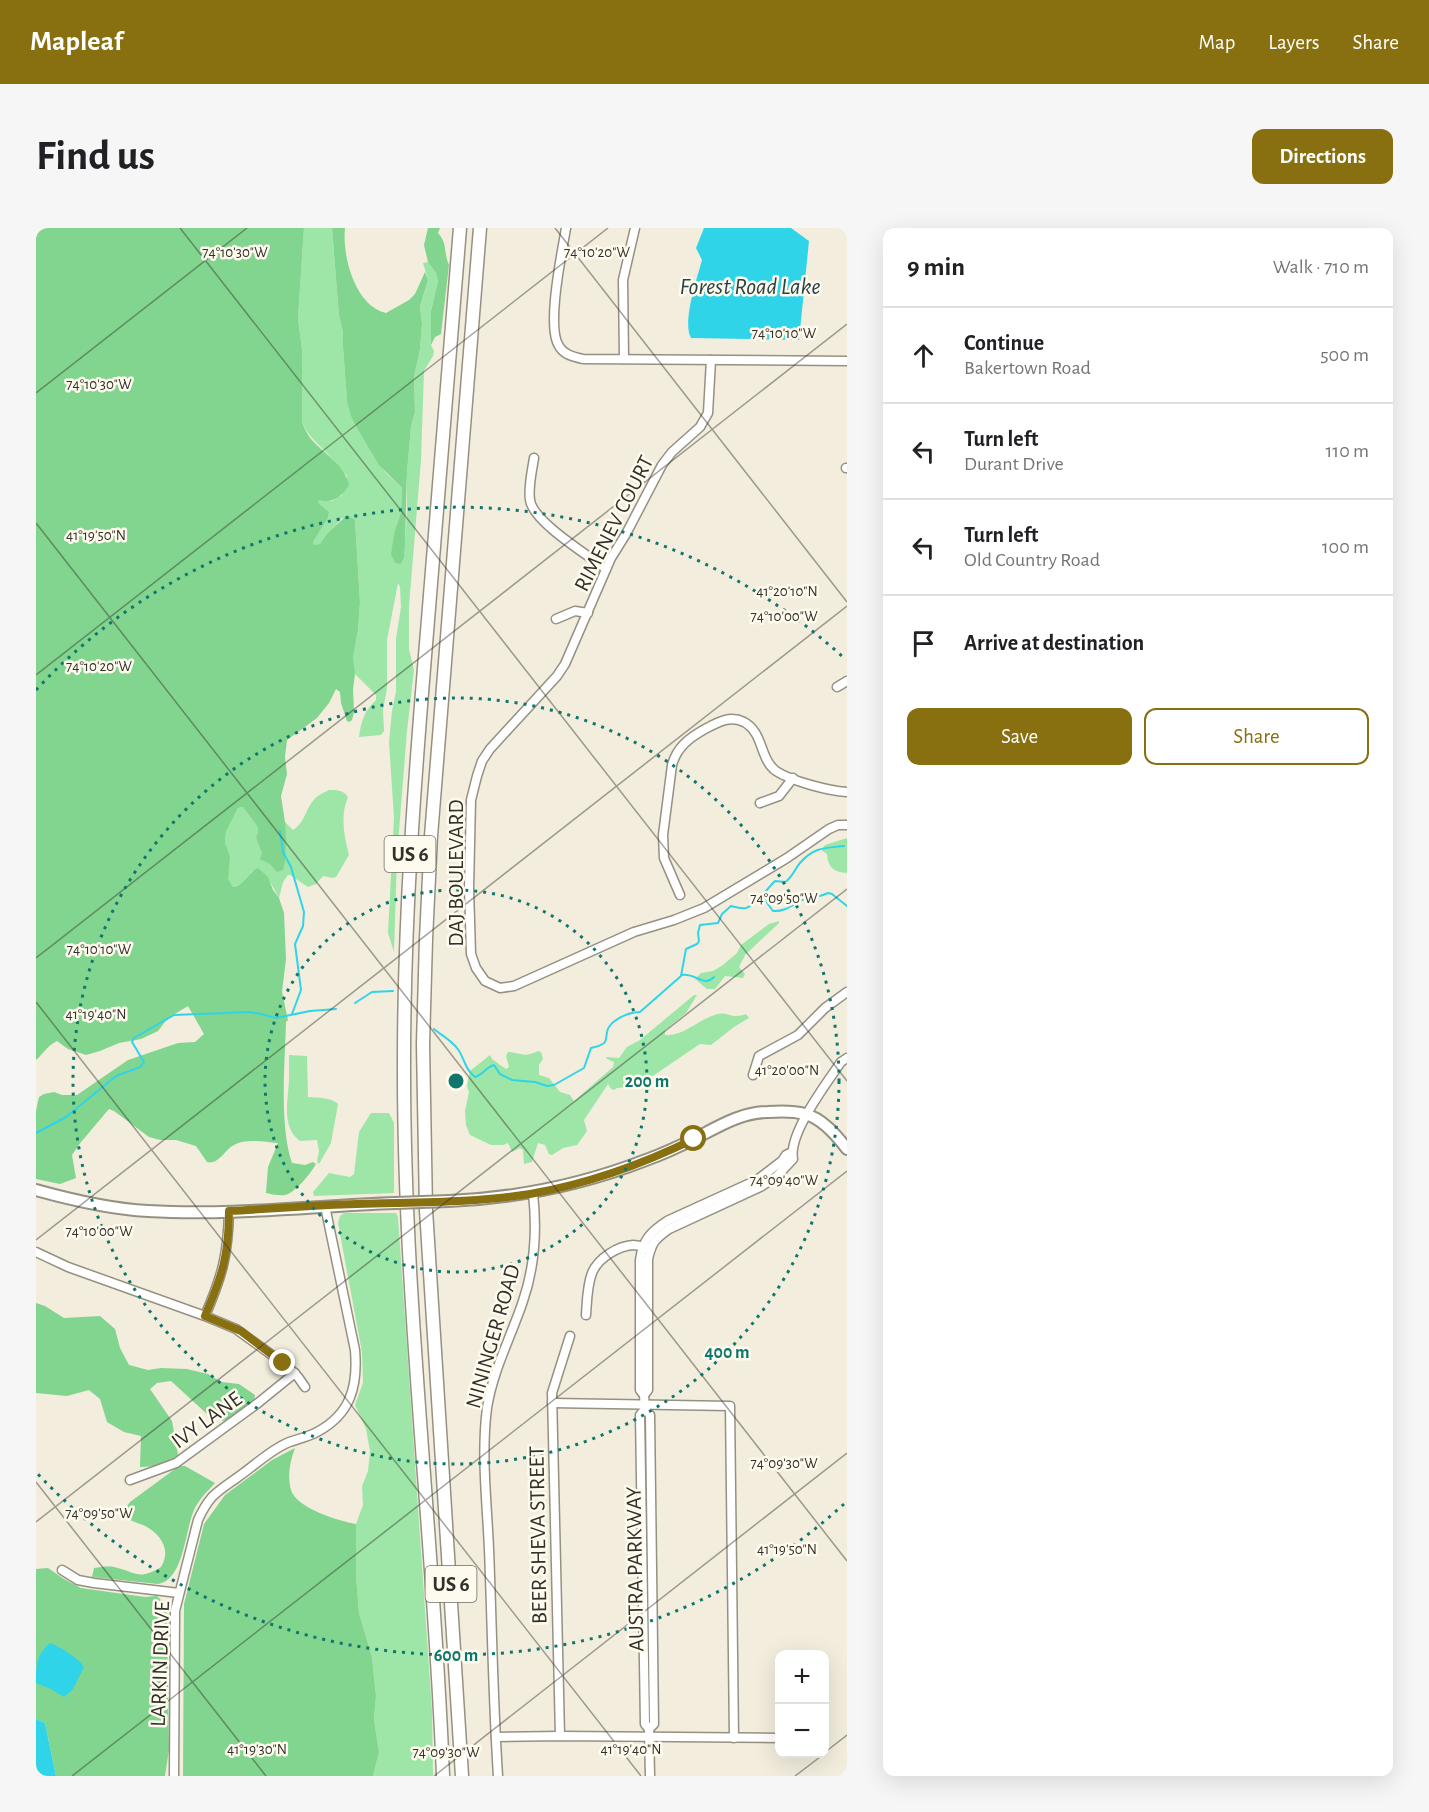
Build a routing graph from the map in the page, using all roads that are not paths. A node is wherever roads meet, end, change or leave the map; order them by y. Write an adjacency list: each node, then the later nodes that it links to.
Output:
1 (460, 228): 46 (highway, US 6)
2 (480, 228): 47 (highway, US 6)
3 (566, 228): 6 (street)
4 (635, 228): 6 (street)
5 (847, 358): 7 (street)
6 (624, 359): 7 (street)
7 (711, 360): 9 (street, RIMENEV COURT)
8 (534, 458): 9 (street)
9 (606, 569): 10 (street, RIMENEV COURT)
10 (588, 613): 11 (street, RIMENEV COURT); 17 (street, DAJ BOULEVARD)
11 (556, 619)
12 (847, 681): 13 (street)
13 (837, 687)
14 (792, 778): 15 (street); 16 (street); 18 (street)
15 (847, 792)
16 (760, 803)
17 (847, 825)
18 (680, 895)
19 (847, 992): 21 (street)
20 (847, 1058): 22 (street)
21 (753, 1075)
22 (806, 1114): 23 (main road); 25 (main road); 28 (street)
23 (847, 1149)
24 (36, 1190): 27 (main road)
25 (533, 1193): 26 (main road, bridge); 42 (street, NININGER ROAD)
26 (325, 1206): 27 (main road); 39 (street, LARKIN DRIVE)
27 (229, 1211): 31 (street)
28 (646, 1248): 30 (street); 36 (street, AUSTRA PARKWAY)
29 (36, 1252): 31 (street)
30 (586, 1315)
31 (205, 1316): 33 (street)
32 (570, 1336): 35 (street, BEER SHEVA STREET)
33 (295, 1373): 34 (street); 37 (street, IVY LANE)
34 (305, 1387)
35 (552, 1403): 36 (street); 41 (street, BEER SHEVA STREET)
36 (645, 1403): 40 (street, AUSTRA PARKWAY); 43 (street)
37 (130, 1480)
38 (62, 1570): 39 (street)
39 (179, 1593): 45 (street, LARKIN DRIVE)
40 (649, 1734): 41 (street); 43 (street); 49 (street, AUSTRA PARKWAY)
41 (560, 1736): 42 (street)
42 (496, 1737): 48 (street, NININGER ROAD)
43 (734, 1738): 44 (street)
44 (775, 1738)
45 (174, 1776)
46 (443, 1776)
47 (462, 1776)
48 (498, 1776)
49 (650, 1776)

